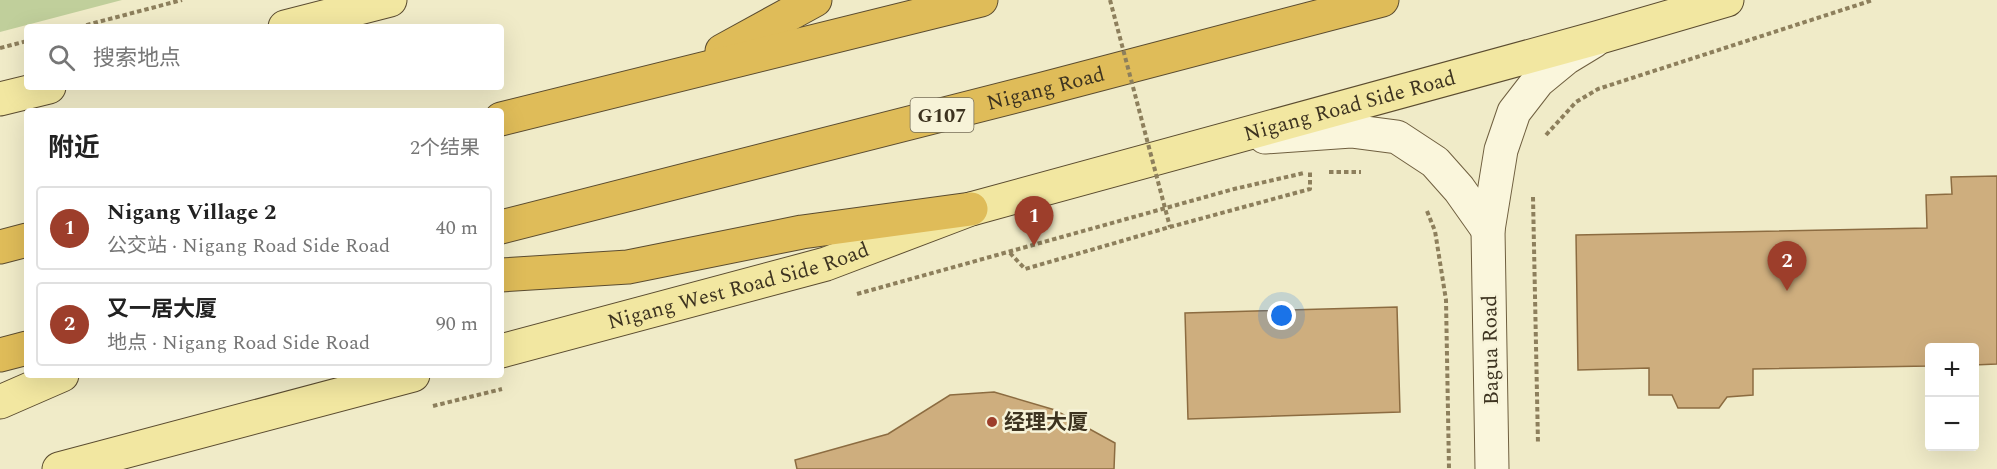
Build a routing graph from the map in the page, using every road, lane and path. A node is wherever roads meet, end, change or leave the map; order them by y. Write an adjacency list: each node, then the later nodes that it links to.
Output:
1 (182, 0): 9 (path)
2 (390, 0): 10 (main road)
3 (815, 0): 14 (highway)
4 (981, 0): 14 (highway)
5 (1110, 0): 26 (path, bridge)
6 (1382, 0): 25 (highway, Nigang Road / G107)
7 (1727, 0): 11 (main road, Nigang Road Side Road)
8 (1873, 0): 18 (path)
9 (90, 24)
10 (297, 24)
11 (1600, 37): 19 (main road, Nigang Road Side Road); 27 (street, Bagua Road)
12 (24, 42): 13 (path)
13 (0, 48)
14 (689, 70): 17 (highway)
15 (37, 90): 16 (main road)
16 (0, 99)
17 (504, 118)
18 (1542, 139)
19 (1224, 140): 24 (main road, Nigang Road Side Road); 27 (street)
20 (1310, 172): 21 (path); 26 (path); 26 (path)
21 (1362, 172)
22 (1533, 189): 37 (path)
23 (1424, 204): 39 (path)
24 (970, 209): 30 (highway); 32 (main road, Nigang West Road Side Road)
25 (504, 226)
26 (1170, 226)
27 (1488, 230): 40 (street, Bagua Road)
28 (24, 241): 29 (highway)
29 (0, 247)
30 (504, 275)
31 (24, 349): 33 (highway)
32 (504, 350)
33 (0, 355)
34 (55, 378): 36 (main road)
35 (402, 378): 38 (main road)
36 (0, 402)
37 (1538, 444)
38 (59, 469)
39 (1449, 469)
40 (1492, 469)

